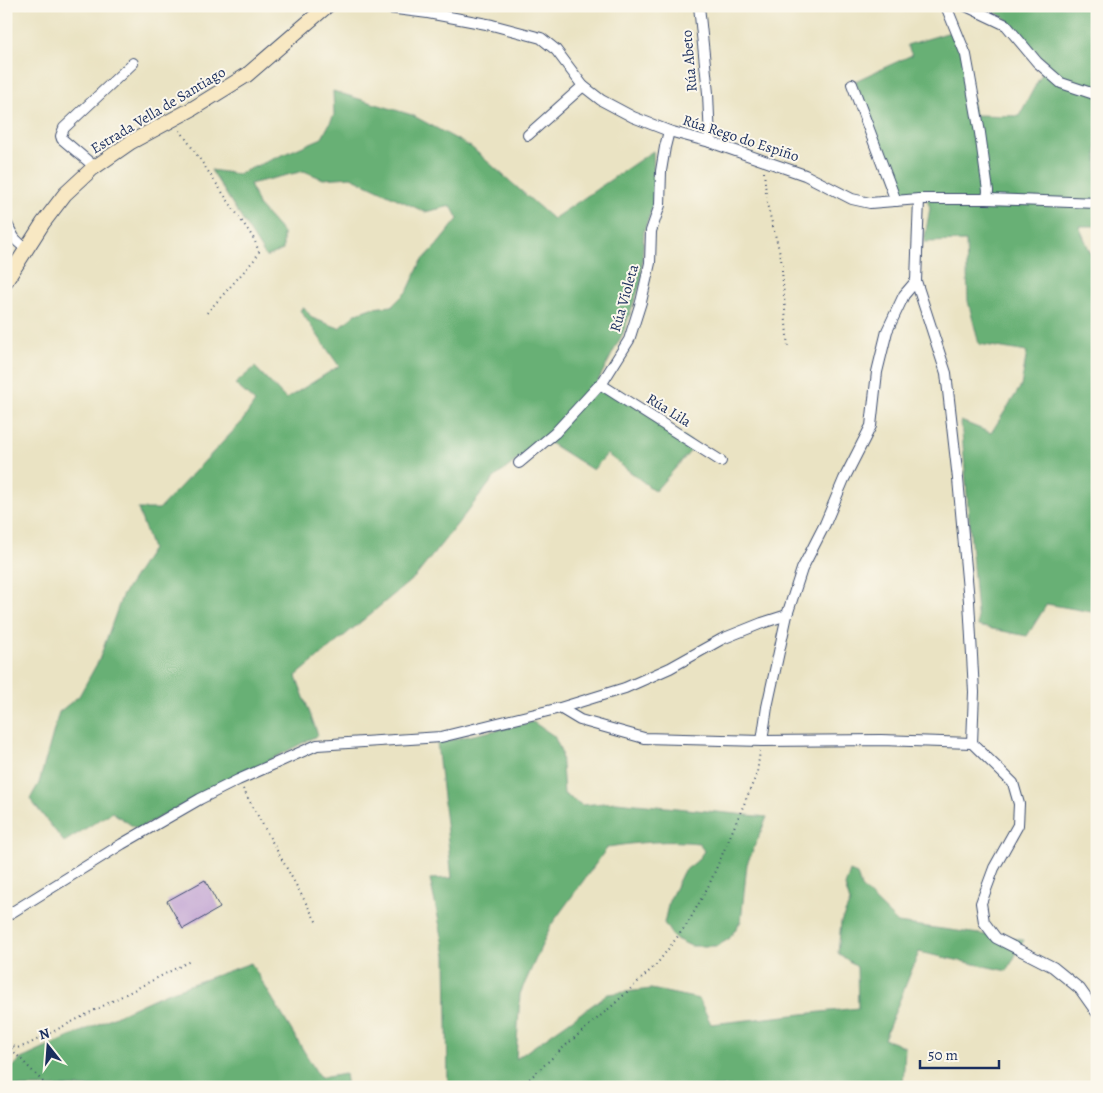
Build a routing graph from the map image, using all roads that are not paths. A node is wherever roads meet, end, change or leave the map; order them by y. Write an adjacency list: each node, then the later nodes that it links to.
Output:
1 (327, 6): 13 (main road, Estrada Vella de Santiago)
2 (372, 6): 8 (street, Rúa Rego do Espiño)
3 (699, 6): 12 (street, Rúa Abeto)
4 (946, 6): 15 (street)
5 (966, 6): 9 (street)
6 (133, 63): 13 (street)
7 (852, 84): 16 (street)
8 (583, 86): 10 (street, Rúa Rego do Espiño); 11 (street)
9 (1097, 95)
10 (669, 131): 12 (street, Rúa Rego do Espiño); 22 (street, Rúa Violeta)
11 (528, 135)
12 (710, 142): 16 (street, Rúa Rego do Espiño)
13 (95, 166): 19 (main road, Estrada Vella de Santiago)
14 (919, 199): 15 (street, Rúa Rego do Espiño); 16 (street, Rúa Rego do Espiño); 21 (street)
15 (987, 199): 17 (street, Rúa Rego do Espiño)
16 (896, 201)
17 (1097, 203)
18 (6, 222): 19 (street)
19 (27, 248): 20 (main road, Estrada Vella de Santiago)
20 (6, 281)
21 (916, 281): 25 (street); 28 (street)
22 (600, 384): 23 (street, Rúa Lila); 24 (street, Rúa Violeta)
23 (721, 460)
24 (519, 463)
25 (788, 615): 26 (street); 27 (street)
26 (560, 708): 27 (street); 29 (street)
27 (762, 741): 28 (street)
28 (972, 743): 30 (street)
29 (6, 916)
30 (1097, 1013)

